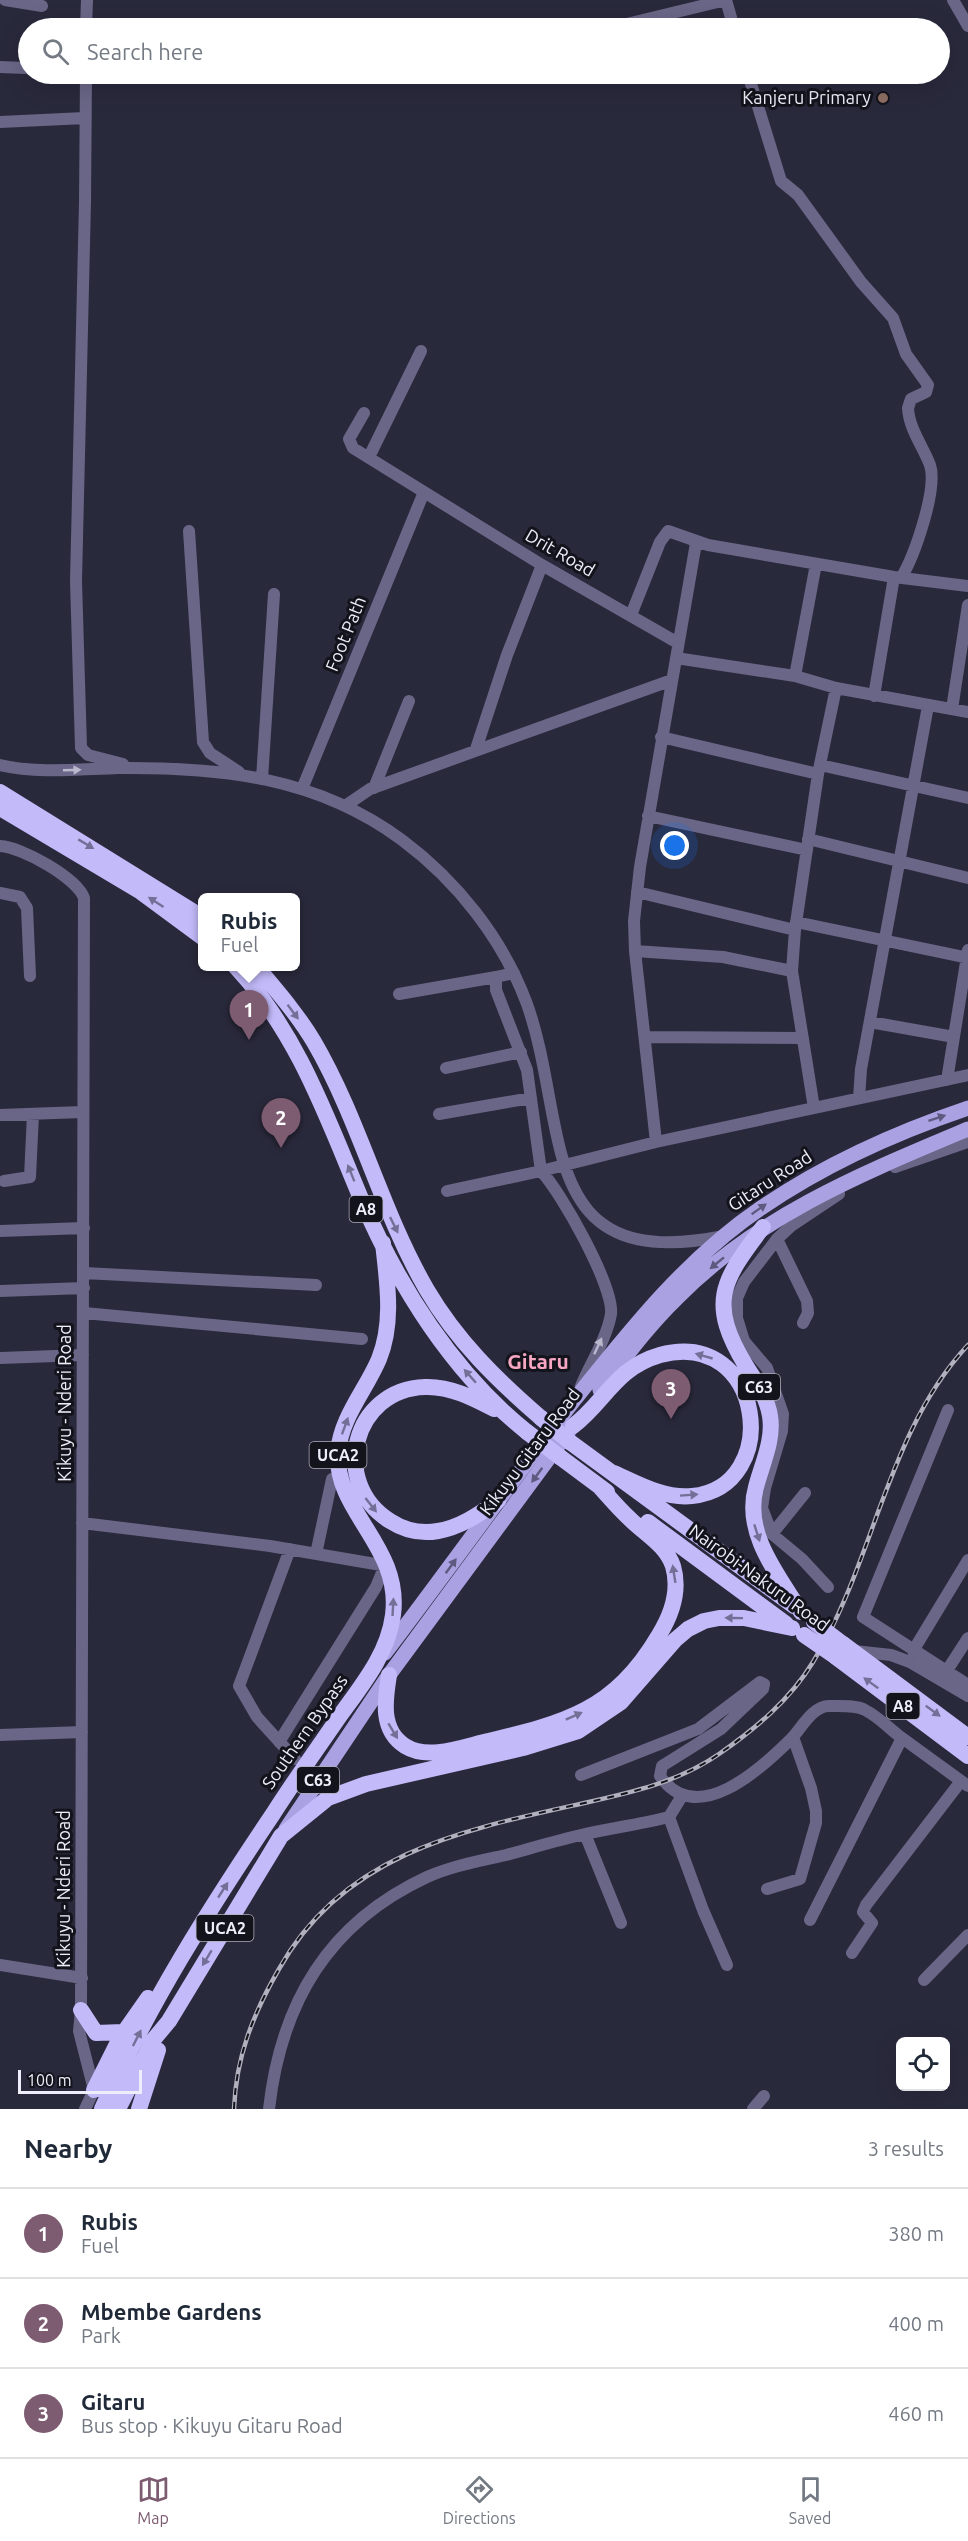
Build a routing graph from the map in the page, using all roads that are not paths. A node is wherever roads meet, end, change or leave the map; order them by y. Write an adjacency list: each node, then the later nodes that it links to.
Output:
1 (5, 0): 5 (street)
2 (87, 0): 6 (street)
3 (726, 0): 7 (street); 8 (street)
4 (953, 0): 9 (street)
5 (42, 6)
6 (86, 18)
7 (651, 18)
8 (731, 18)
9 (968, 26)
10 (0, 67): 11 (street)
11 (18, 68)
12 (86, 84): 14 (street)
13 (751, 84): 24 (street)
14 (85, 118): 15 (street); 42 (street)
15 (0, 122)
16 (421, 351): 18 (street)
17 (364, 413): 18 (street, Drit Road)
18 (369, 457): 19 (street, Drit Road)
19 (424, 492): 23 (street, Drit Road); 48 (street, Foot Path)
20 (189, 531): 44 (street)
21 (696, 543): 22 (street); 28 (street); 29 (street)
22 (816, 564): 24 (street); 31 (street)
23 (542, 565): 28 (street, Drit Road); 40 (street)
24 (898, 577): 25 (street); 34 (street)
25 (968, 586)
26 (274, 594): 45 (street)
27 (968, 605): 37 (street)
28 (631, 615): 29 (street, Drit Road)
29 (678, 644): 30 (street)
30 (676, 658): 31 (street); 32 (street)
31 (795, 676): 33 (street)
32 (672, 680): 39 (street); 40 (street)
33 (836, 688): 34 (street); 43 (street)
34 (874, 696): 36 (street)
35 (409, 701): 47 (street)
36 (928, 706): 37 (street); 46 (street)
37 (951, 709): 38 (street)
38 (968, 712)
39 (661, 737): 43 (street); 53 (street)
40 (476, 749): 47 (street)
41 (0, 765): 42 (street, one-way to 42)
42 (139, 768): 44 (street)
43 (819, 769): 46 (street); 54 (street)
44 (242, 774): 45 (street)
45 (262, 778): 48 (street)
46 (914, 786): 50 (street); 56 (street)
47 (374, 788): 51 (street)
48 (302, 789): 51 (street)
49 (0, 792): 60 (highway, one-way to 60)
50 (968, 798)
51 (345, 806): 69 (street)
52 (0, 808): 62 (highway, one-way to 52)
53 (648, 816): 54 (street); 58 (street)
54 (807, 845): 56 (street); 61 (street)
55 (0, 846): 85 (street, Kikuyu - Nderi Road)
56 (901, 861): 57 (street); 63 (street)
57 (968, 879)
58 (637, 892): 61 (street); 64 (street)
59 (0, 893): 70 (street)
60 (198, 915)
61 (796, 926): 63 (street); 68 (street)
62 (198, 934)
63 (886, 941): 65 (street); 73 (street)
64 (635, 951): 68 (street); 75 (street)
65 (967, 955): 74 (street)
66 (239, 971): 101 (highway, A8, one-way to 66)
67 (260, 971): 114 (highway, Nairobi-Nakuru Road / A8, one-way to 114, bridge)
68 (792, 971): 76 (street)
69 (513, 973): 71 (street); 92 (street)
70 (30, 976)
71 (496, 977): 72 (street); 77 (street)
72 (399, 994)
73 (870, 1022): 74 (street); 82 (street)
74 (954, 1036): 80 (street)
75 (646, 1037): 76 (street); 90 (street)
76 (802, 1038): 83 (street)
77 (521, 1053): 78 (street); 81 (street)
78 (446, 1068)
79 (968, 1075): 80 (street)
80 (947, 1080): 82 (street)
81 (531, 1098): 87 (street); 93 (street)
82 (859, 1098): 83 (street)
83 (814, 1108): 90 (street)
84 (968, 1108): 99 (main road, Gitaru Road / C63, one-way to 84)
85 (82, 1112): 86 (street); 97 (street, Kikuyu - Nderi Road)
86 (33, 1114): 88 (street); 94 (street)
87 (439, 1114)
88 (0, 1115)
89 (968, 1129): 96 (main road, Gitaru Road / C63)
90 (656, 1142): 92 (street)
91 (968, 1142): 100 (street)
92 (564, 1164): 93 (street); 99 (street)
93 (541, 1171): 95 (street); 111 (street, one-way to 93)
94 (4, 1181)
95 (447, 1191)
96 (764, 1227): 114 (main road, Kikuyu Gitaru Road / C63, one-way to 114); 126 (highway, C63, one-way to 126)
97 (84, 1228): 98 (street); 102 (street, Kikuyu - Nderi Road)
98 (0, 1231)
99 (725, 1236): 111 (main road, Gitaru Road / C63)
100 (777, 1239): 107 (street); 121 (street)
101 (383, 1243): 113 (highway, A8, one-way to 101); 130 (highway, UCA2, one-way to 101)
102 (84, 1273): 103 (street); 104 (street, Kikuyu - Nderi Road)
103 (316, 1285)
104 (84, 1288): 105 (street); 106 (street, Kikuyu - Nderi Road)
105 (0, 1291)
106 (84, 1314): 108 (street); 109 (street, Kikuyu - Nderi Road)
107 (803, 1323)
108 (362, 1339)
109 (83, 1355): 110 (street); 120 (street, Kikuyu - Nderi Road)
110 (0, 1358)
111 (575, 1400): 119 (main road, Southern Bypass / C63)
112 (948, 1410): 129 (street)
113 (506, 1414): 117 (highway, Nairobi-Nakuru Road / A8, bridge); 119 (highway, one-way to 119)
114 (572, 1434): 115 (highway, Nairobi-Nakuru Road / A8); 115 (highway, one-way to 114); 130 (main road, Kikuyu Gitaru Road / C63, one-way to 130)
115 (614, 1473): 126 (highway, Nairobi-Nakuru Road / A8)
116 (332, 1479): 123 (street)
117 (599, 1486): 126 (highway, Nairobi-Nakuru Road / A8); 130 (highway, one-way to 117)
118 (805, 1493): 121 (street)
119 (498, 1501): 130 (main road, Southern Bypass / C63, one-way to 119)
120 (82, 1523): 122 (street); 135 (street, Kikuyu - Nderi Road)
121 (772, 1534): 125 (street)
122 (290, 1549): 123 (street); 140 (street)
123 (316, 1554): 140 (street)
124 (968, 1560): 129 (street)
125 (828, 1587)
126 (803, 1624): 128 (highway, Nairobi-Nakuru Road / A8, bridge); 148 (highway, one-way to 148)
127 (968, 1638): 131 (street)
128 (844, 1651): 133 (street); 138 (highway, Nairobi-Nakuru Road / A8, one-way to 138); 141 (highway, Nairobi-Nakuru Road / A8, one-way to 128)
129 (913, 1651): 131 (street)
130 (383, 1669): 134 (main road, Kikuyu Gitaru Road / C63); 154 (highway, Southern Bypass / UCA2, one-way to 130)
131 (946, 1672): 132 (street)
132 (968, 1685)
133 (968, 1696)
134 (355, 1724): 148 (main road, Southern Bypass / C63)
135 (82, 1732): 136 (street); 157 (street, Kikuyu - Nderi Road)
136 (0, 1736)
137 (793, 1737): 139 (street); 145 (street); 149 (street)
138 (968, 1737)
139 (902, 1738): 144 (street); 150 (street)
140 (279, 1742): 142 (street)
141 (968, 1756)
142 (295, 1759)
143 (581, 1775): 145 (street)
144 (964, 1784): 153 (street)
145 (682, 1796): 146 (street)
146 (669, 1817): 147 (street); 156 (street)
147 (585, 1834): 151 (street); 168 (street)
148 (281, 1836): 160 (highway, Southern Bypass / UCA2, one-way to 160)
149 (767, 1889)
150 (810, 1920)
151 (621, 1923)
152 (968, 1935): 158 (street)
153 (852, 1953)
154 (180, 1956): 161 (highway); 165 (highway, Southern Bypass / UCA2, one-way to 154)
155 (0, 1965): 157 (street)
156 (727, 1965)
157 (82, 1978): 159 (street, Kikuyu - Nderi Road)
158 (924, 1980)
159 (81, 2010): 161 (highway); 162 (street, Kikuyu - Nderi Road)
160 (169, 2021): 166 (highway, Southern Bypass / UCA2); 167 (highway)
161 (123, 2032): 162 (highway)
162 (94, 2090): 164 (street)
163 (764, 2096): 169 (street)
164 (85, 2109)
165 (102, 2109)
166 (118, 2109)
167 (139, 2109)
168 (269, 2109)
169 (753, 2109)

